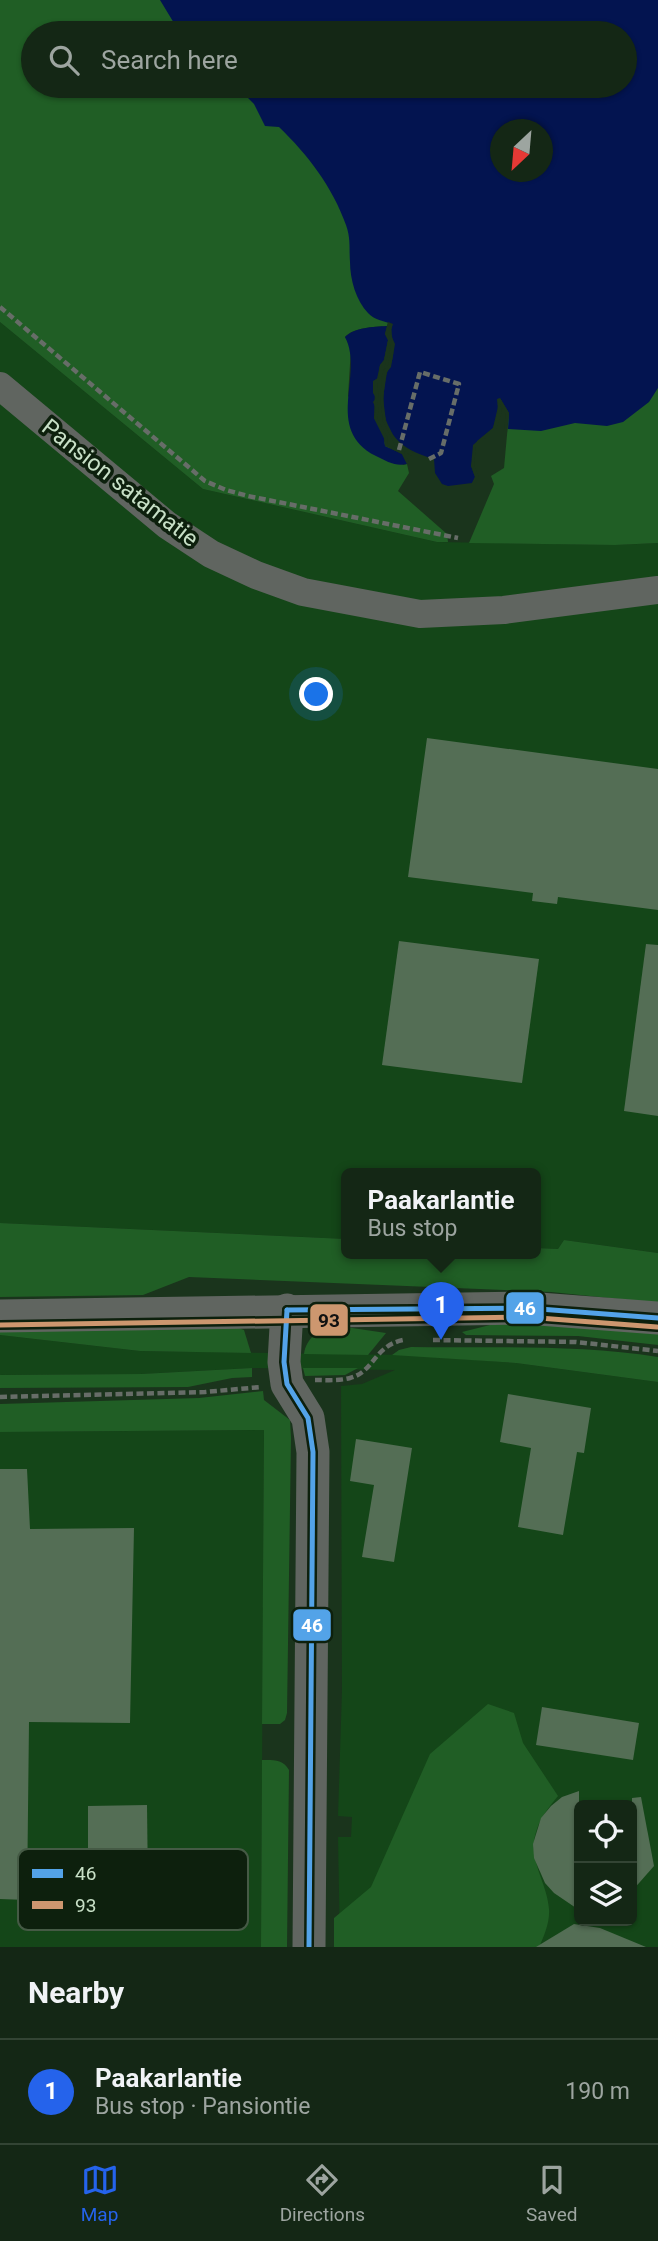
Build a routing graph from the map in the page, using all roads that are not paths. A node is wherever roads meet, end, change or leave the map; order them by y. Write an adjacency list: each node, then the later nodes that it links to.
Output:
1 (0, 386): 2 (street, Pansion satamatie)
2 (658, 590)
3 (287, 1310): 4 (street); 5 (street); 6 (street)
4 (0, 1316)
5 (658, 1318)
6 (309, 1947)

